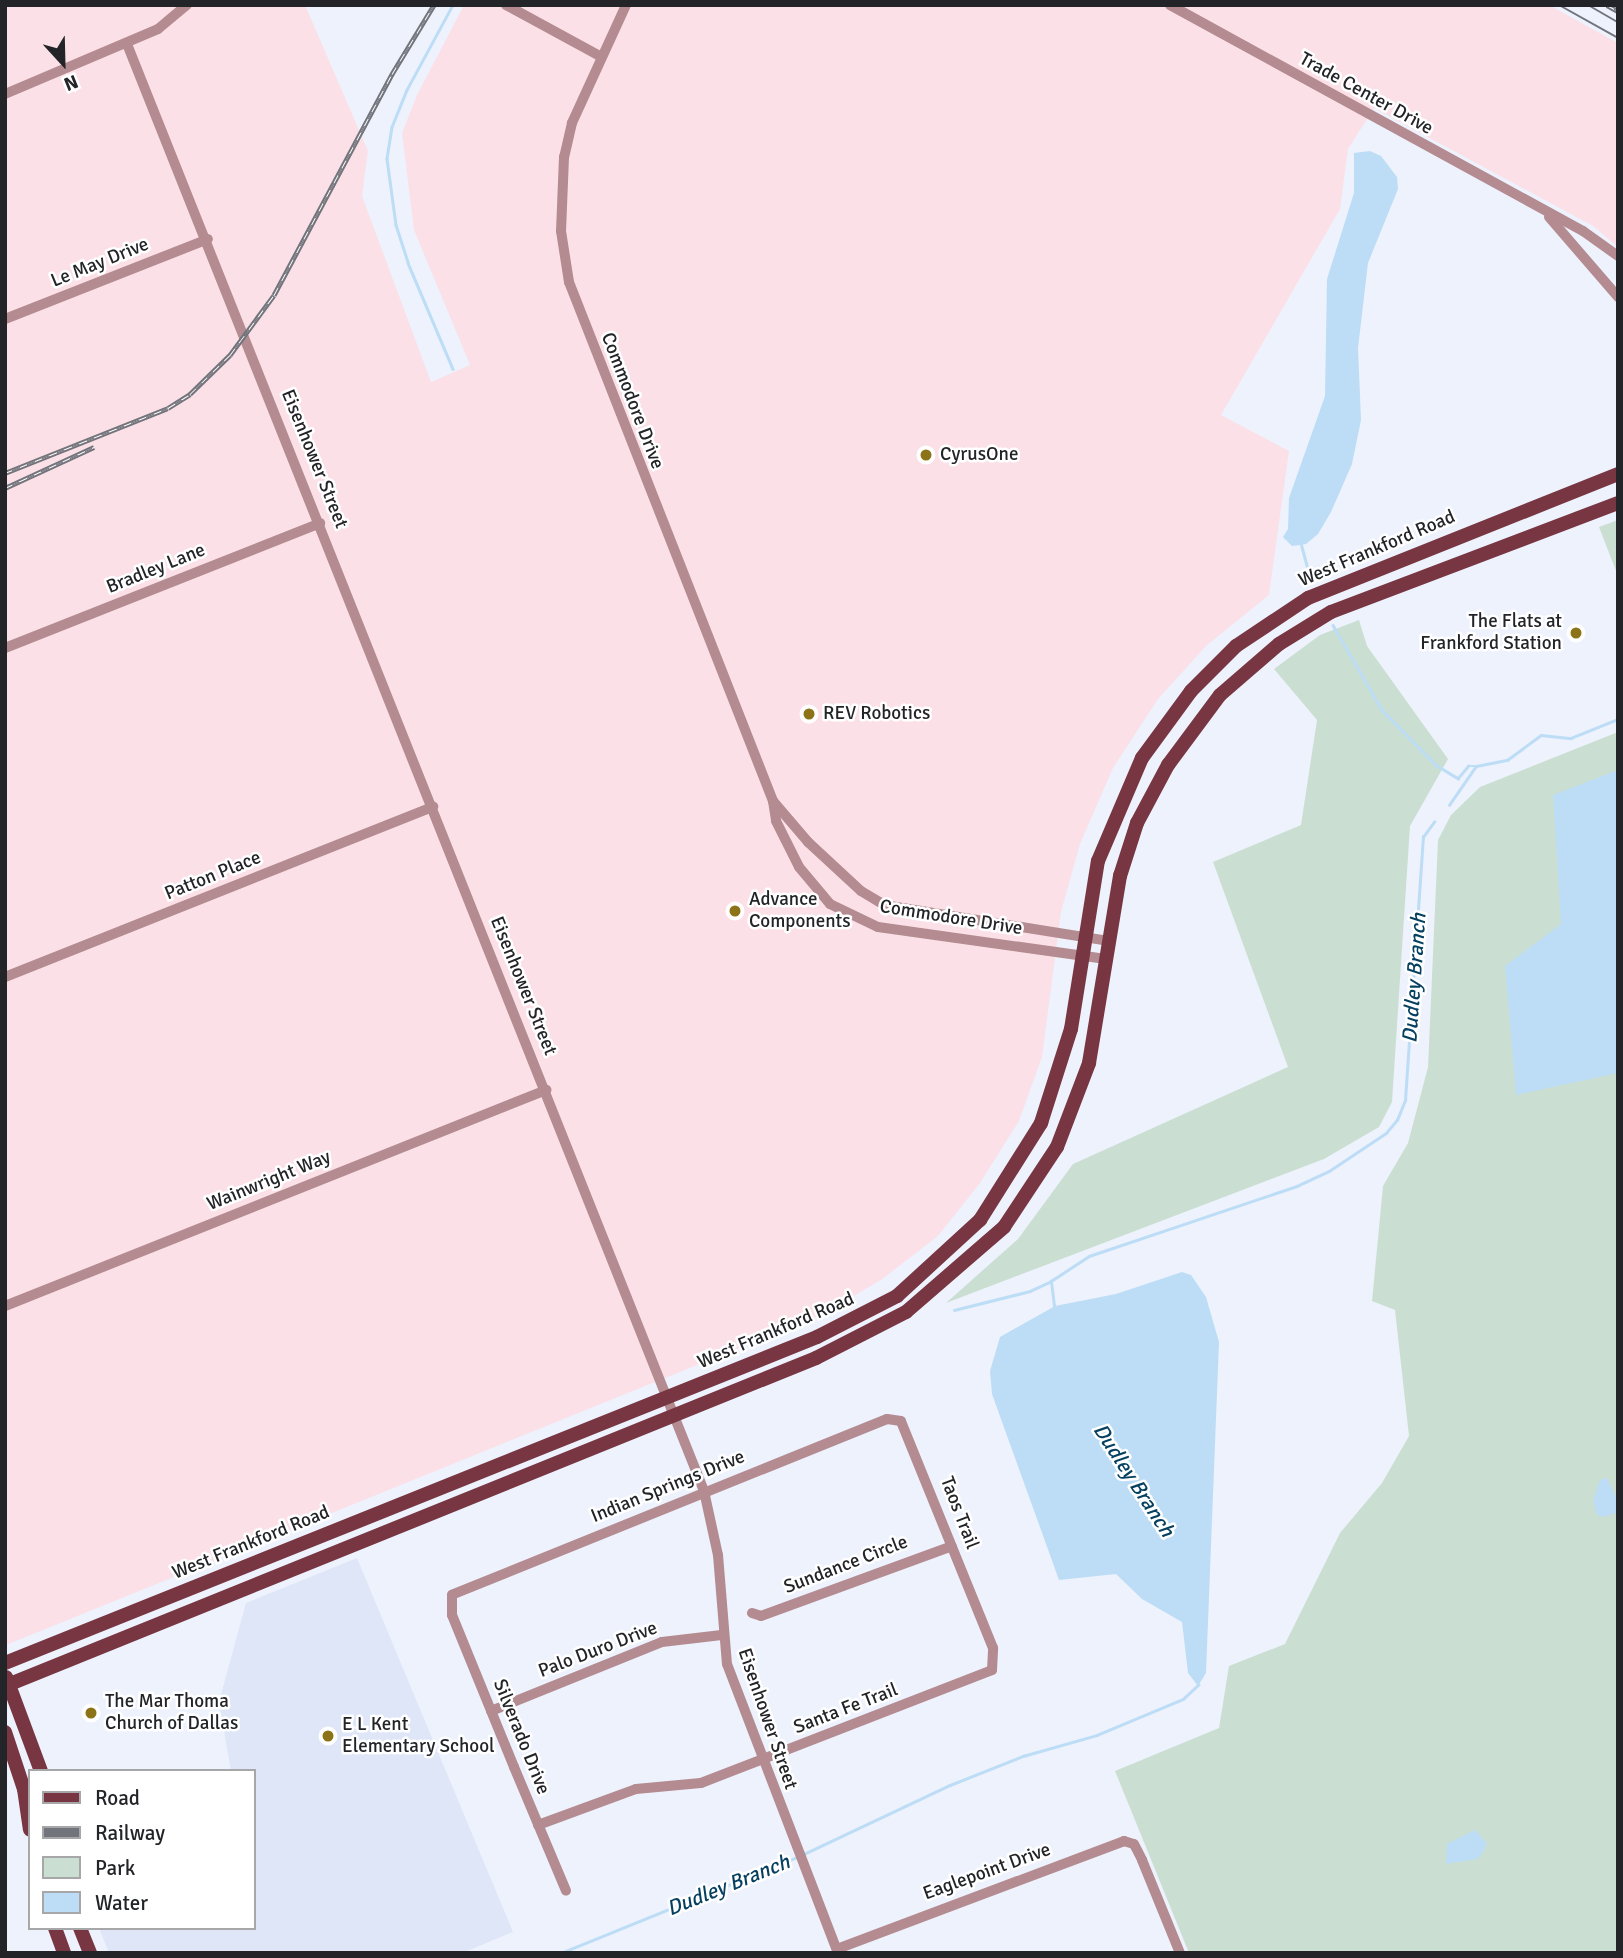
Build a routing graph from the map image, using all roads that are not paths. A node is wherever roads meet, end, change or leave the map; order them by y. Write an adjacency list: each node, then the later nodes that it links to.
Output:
1 (187, 5): 5 (street)
2 (506, 5): 6 (street)
3 (626, 5): 6 (street, Commodore Drive)
4 (1170, 5): 8 (street, Trade Center Drive)
5 (127, 44): 7 (street); 9 (street, Eisenhower Street)
6 (600, 56): 17 (street, Commodore Drive)
7 (5, 94)
8 (1545, 213): 10 (street, Trade Center Drive); 11 (street, Trade Center Drive)
9 (208, 239): 12 (street, Le May Drive); 15 (street, Eisenhower Street)
10 (1618, 256)
11 (1618, 297)
12 (5, 319)
13 (1618, 474): 23 (main road, West Frankford Road)
14 (1618, 503): 24 (main road, West Frankford Road)
15 (320, 523): 16 (street, Bradley Lane); 18 (street, Eisenhower Street)
16 (5, 648)
17 (773, 801): 19 (street, Commodore Drive); 20 (street, Commodore Drive)
18 (433, 807): 27 (street, Patton Place); 28 (street, Eisenhower Street)
19 (818, 851): 20 (street); 21 (street, Commodore Drive)
20 (799, 867): 22 (street, Commodore Drive)
21 (884, 905): 22 (street); 23 (street, Commodore Drive)
22 (878, 927): 25 (street, Commodore Drive)
23 (1083, 939): 24 (street, Commodore Drive); 25 (main road, West Frankford Road)
24 (1108, 941): 26 (main road, West Frankford Road)
25 (1081, 956): 26 (street, Commodore Drive); 30 (main road, West Frankford Road)
26 (1106, 959): 31 (main road, West Frankford Road)
27 (5, 977)
28 (545, 1090): 29 (street, Wainwright Way); 30 (street, Eisenhower Street)
29 (5, 1306)
30 (667, 1397): 31 (street, Eisenhower Street); 39 (main road, West Frankford Road)
31 (675, 1416): 33 (street, Eisenhower Street); 40 (main road, West Frankford Road)
32 (901, 1421): 33 (street, Indian Springs Drive); 34 (street, Taos Trail)
33 (704, 1491): 35 (street, Indian Springs Drive); 38 (street, Eisenhower Street)
34 (952, 1546): 36 (street, Sundance Circle); 37 (street, Taos Trail)
35 (452, 1595): 41 (street, Silverado Drive)
36 (752, 1614)
37 (981, 1618): 43 (street, Santa Fe Trail)
38 (722, 1635): 41 (street, Palo Duro Drive); 43 (street, Eisenhower Street)
39 (5, 1664)
40 (6, 1682): 44 (main road)
41 (491, 1711): 46 (street, Silverado Drive)
42 (5, 1732): 45 (main road)
43 (762, 1761): 46 (street, Santa Fe Trail); 50 (street, Eisenhower Street)
44 (40, 1769)
45 (28, 1816)
46 (538, 1825): 47 (street, Silverado Drive)
47 (566, 1891)
48 (56, 1930): 51 (main road)
49 (81, 1930): 52 (main road)
50 (838, 1951): 53 (street, Eaglepoint Drive)
51 (64, 1953)
52 (90, 1953)
53 (1180, 1953)

